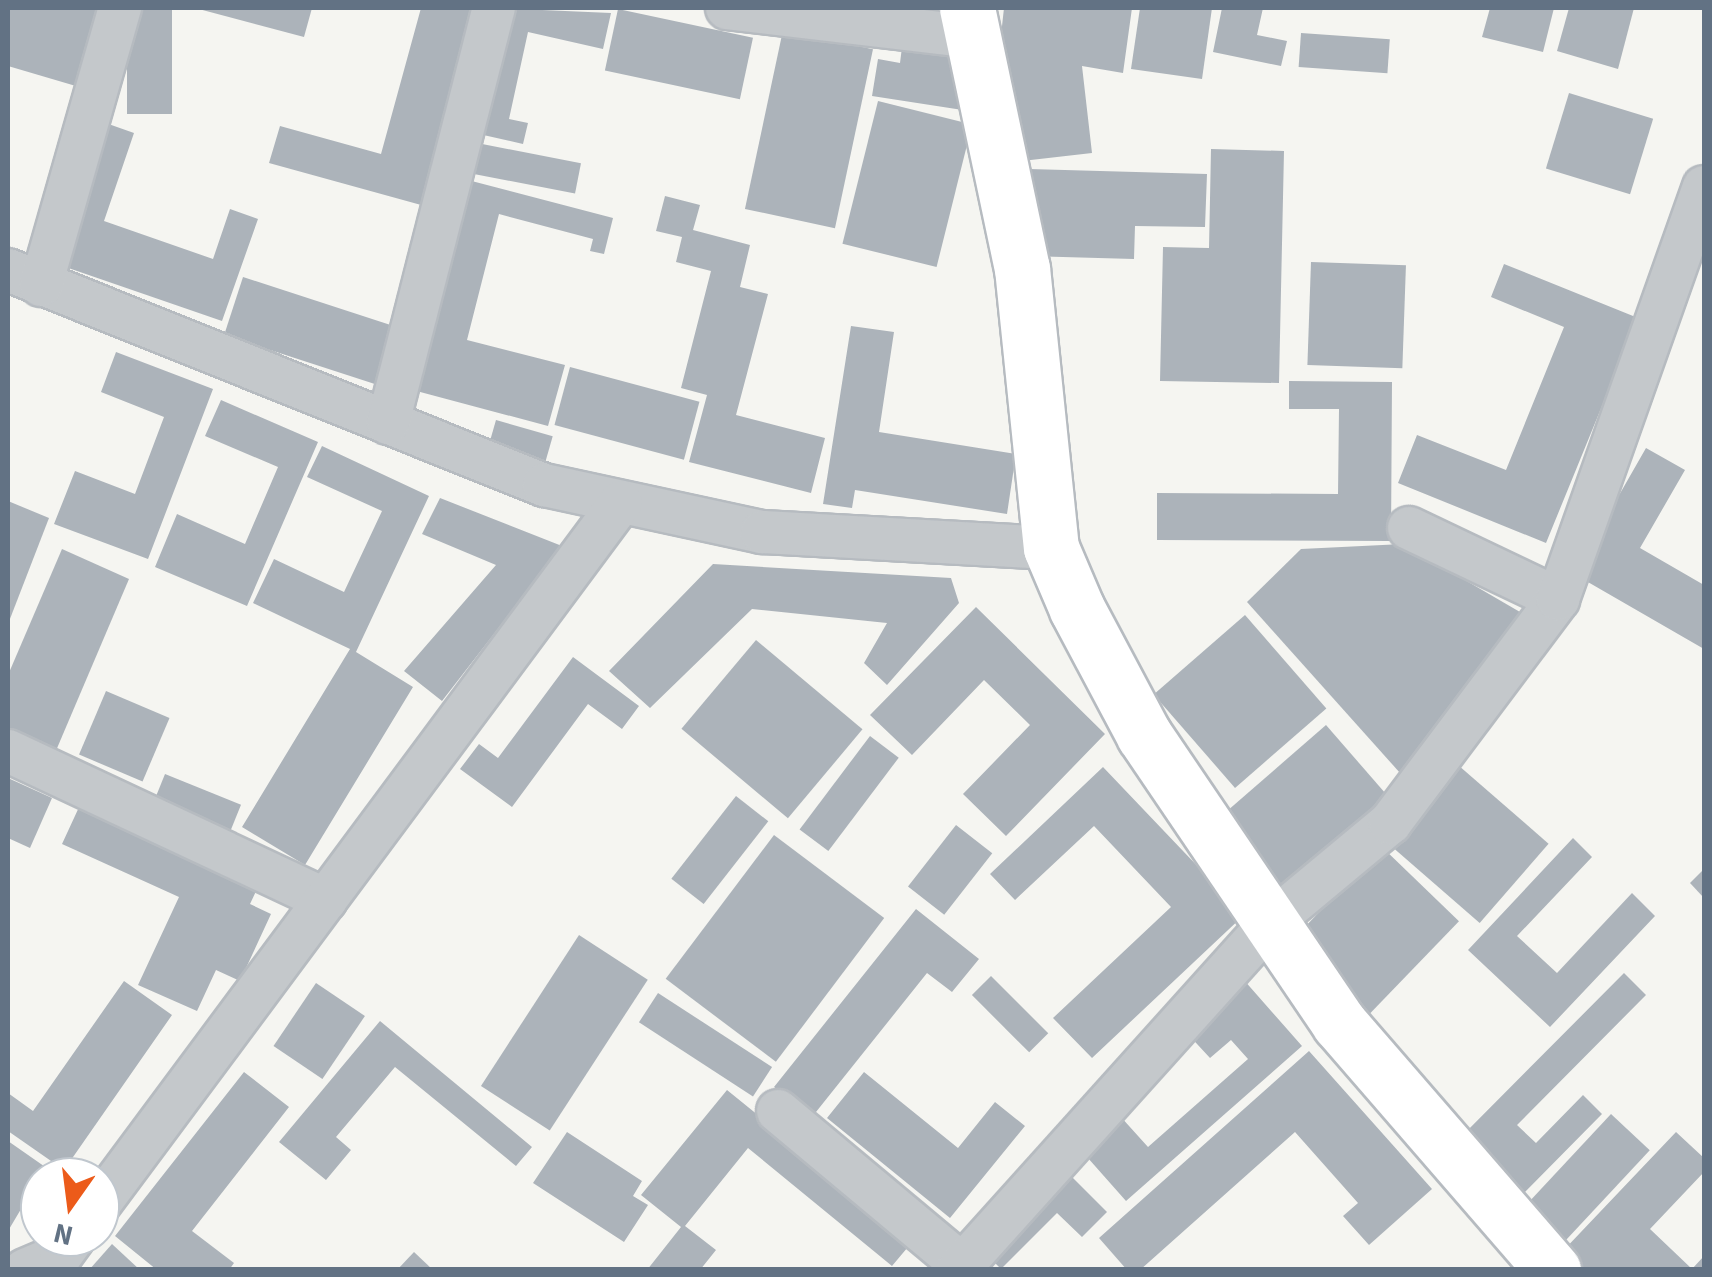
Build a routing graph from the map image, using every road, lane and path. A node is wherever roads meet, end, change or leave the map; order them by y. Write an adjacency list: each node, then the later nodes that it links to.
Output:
1 (120, 8): 6 (street)
2 (494, 8): 7 (street)
3 (728, 8): 4 (street)
4 (970, 22): 10 (street)
5 (1704, 186): 11 (street)
6 (24, 277): 7 (street)
7 (388, 423): 8 (street)
8 (621, 502): 10 (street); 13 (street)
9 (1409, 528): 11 (street)
10 (1051, 548): 14 (street)
11 (1558, 598): 14 (street)
12 (8, 751): 13 (street)
13 (326, 900): 16 (street)
14 (1271, 922): 18 (street); 20 (street)
15 (778, 1111): 18 (street)
16 (120, 1176)
17 (54, 1257): 19 (street)
18 (960, 1267)
19 (25, 1270)
20 (1553, 1270)

